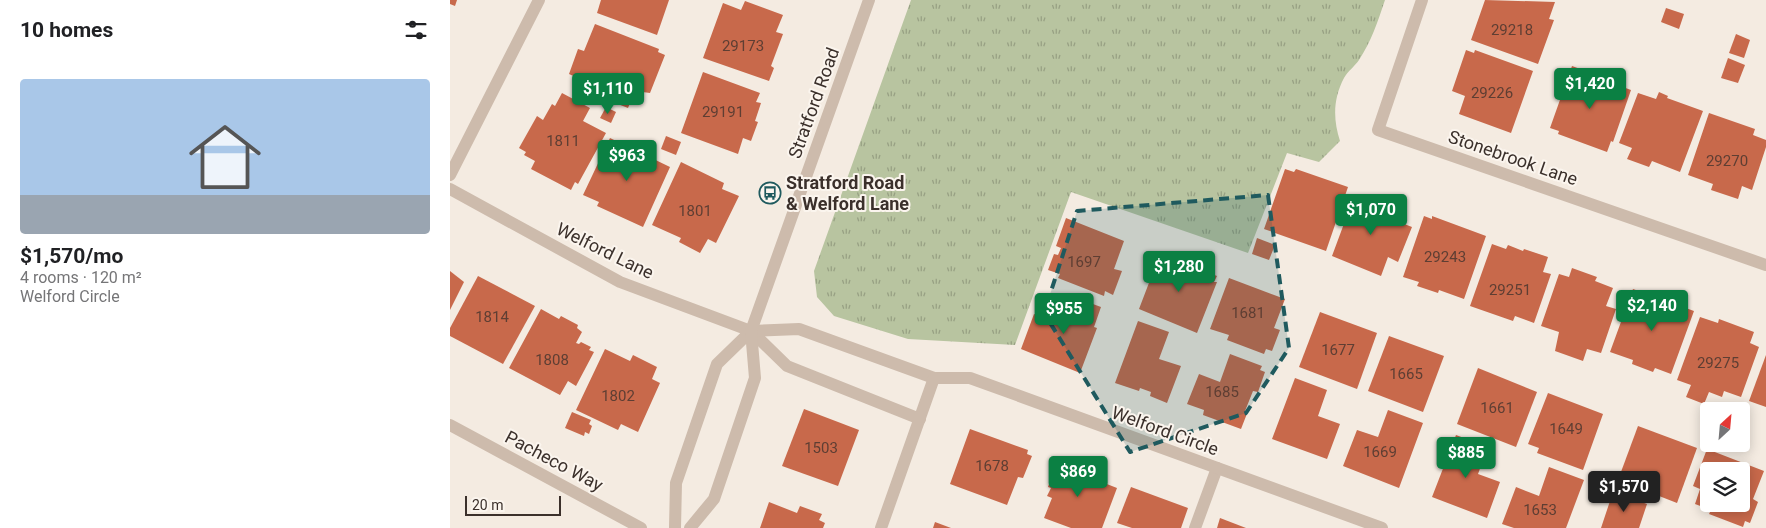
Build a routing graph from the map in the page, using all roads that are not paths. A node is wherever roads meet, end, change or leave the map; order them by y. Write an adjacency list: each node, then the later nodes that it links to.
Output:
1 (539, 0): 4 (street)
2 (869, 0): 7 (street, Stratford Road)
3 (1422, 0): 6 (street, Stonebrook Lane)
4 (450, 175)
5 (450, 188): 7 (street, Welford Lane)
6 (1766, 265)
7 (751, 331): 8 (street, Welford Circle); 9 (street); 13 (street, Stratford Road); 14 (street, Stratford Road)
8 (934, 378): 9 (street); 11 (street, Welford Circle)
9 (920, 419): 15 (street)
10 (450, 425): 12 (street, Pacheco Way)
11 (1217, 468): 16 (street); 17 (street, Welford Circle)
12 (641, 528)
13 (675, 528)
14 (690, 528)
15 (881, 528)
16 (1195, 528)
17 (1382, 528)

